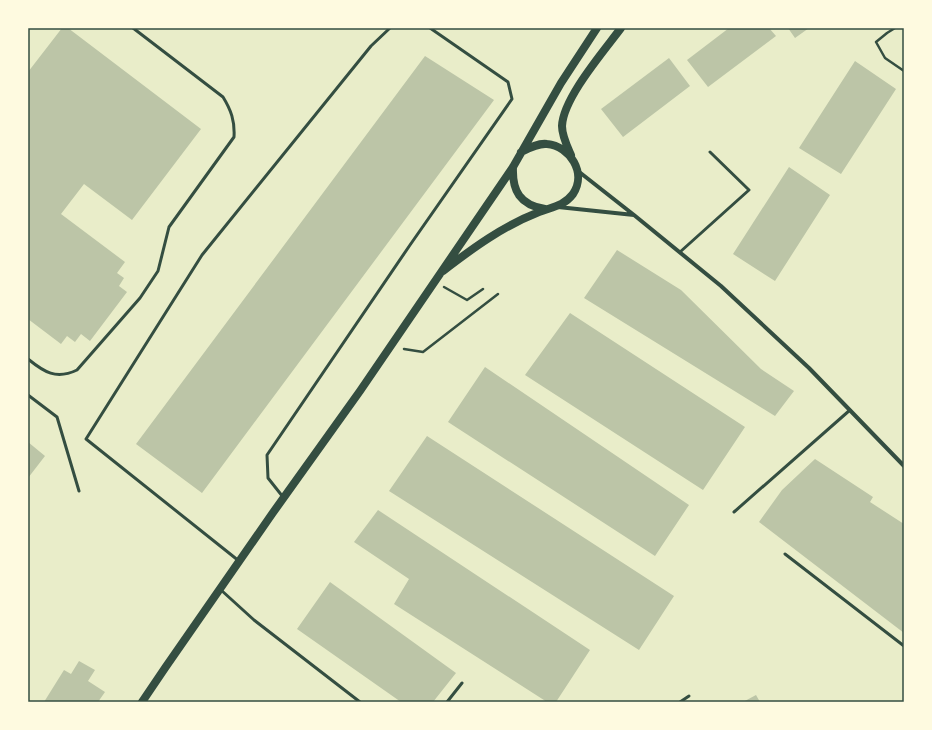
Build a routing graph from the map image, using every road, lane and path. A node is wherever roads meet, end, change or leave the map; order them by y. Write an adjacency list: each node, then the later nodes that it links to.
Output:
1 (133, 28): 21 (lane)
2 (390, 28): 29 (lane)
3 (430, 28): 26 (lane)
4 (597, 28): 8 (main road)
5 (621, 28): 10 (main road)
6 (894, 28): 7 (path)
7 (904, 71)
8 (521, 152): 10 (main road); 11 (main road)
9 (710, 152): 16 (lane)
10 (573, 160): 12 (main road)
11 (513, 166): 14 (main road); 17 (main road)
12 (577, 170): 13 (main road); 15 (street)
13 (557, 207): 14 (main road); 15 (street)
14 (546, 209): 17 (main road)
15 (634, 215): 16 (street)
16 (680, 252): 23 (street)
17 (436, 278): 18 (path); 20 (main road)
18 (483, 289)
19 (498, 294): 20 (path)
20 (390, 346): 26 (main road)
21 (28, 359)
22 (28, 395): 25 (lane)
23 (850, 410): 24 (street); 27 (lane)
24 (904, 466)
25 (79, 491)
26 (283, 497): 29 (main road)
27 (734, 512)
28 (785, 554): 31 (lane)
29 (239, 560): 30 (main road)
30 (220, 588): 34 (main road); 35 (lane)
31 (904, 646)
32 (462, 683): 36 (lane)
33 (689, 696): 37 (lane)
34 (142, 702)
35 (360, 702)
36 (447, 702)
37 (680, 702)

